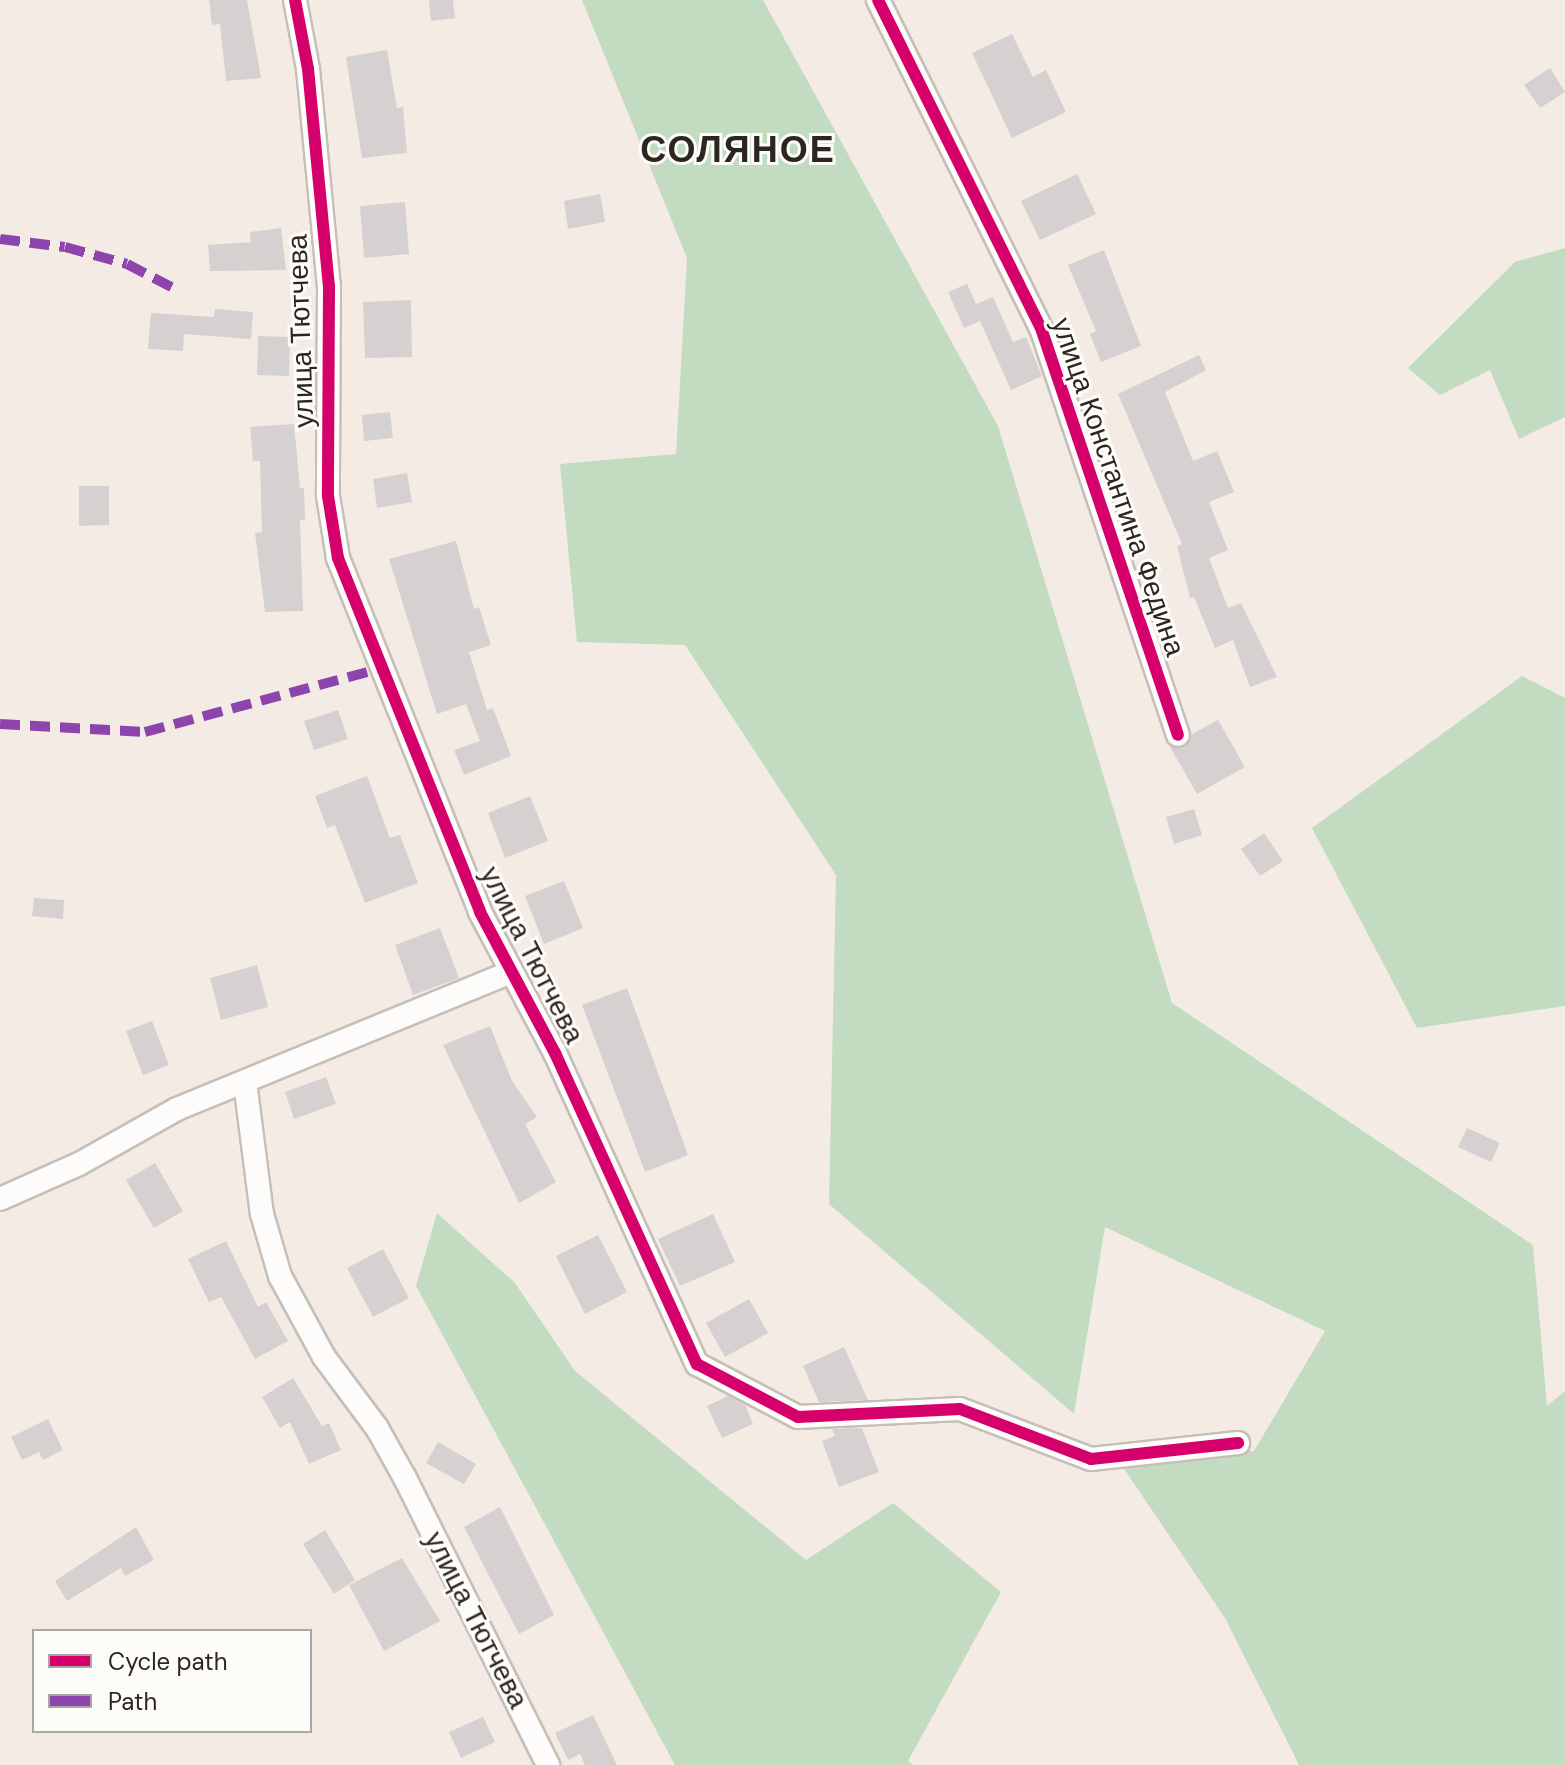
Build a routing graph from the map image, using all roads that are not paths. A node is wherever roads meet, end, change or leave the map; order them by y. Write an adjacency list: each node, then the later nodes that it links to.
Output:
1 (295, 0): 4 (street, улица Тютчева)
2 (878, 0): 3 (street, улица Константина Федина)
3 (1178, 735)
4 (511, 972): 5 (street, улица Тютчева); 7 (street, улица Тютчева)
5 (245, 1082): 6 (street, улица Тютчева); 8 (street, улица Тютчева)
6 (0, 1199)
7 (1238, 1443)
8 (548, 1765)

